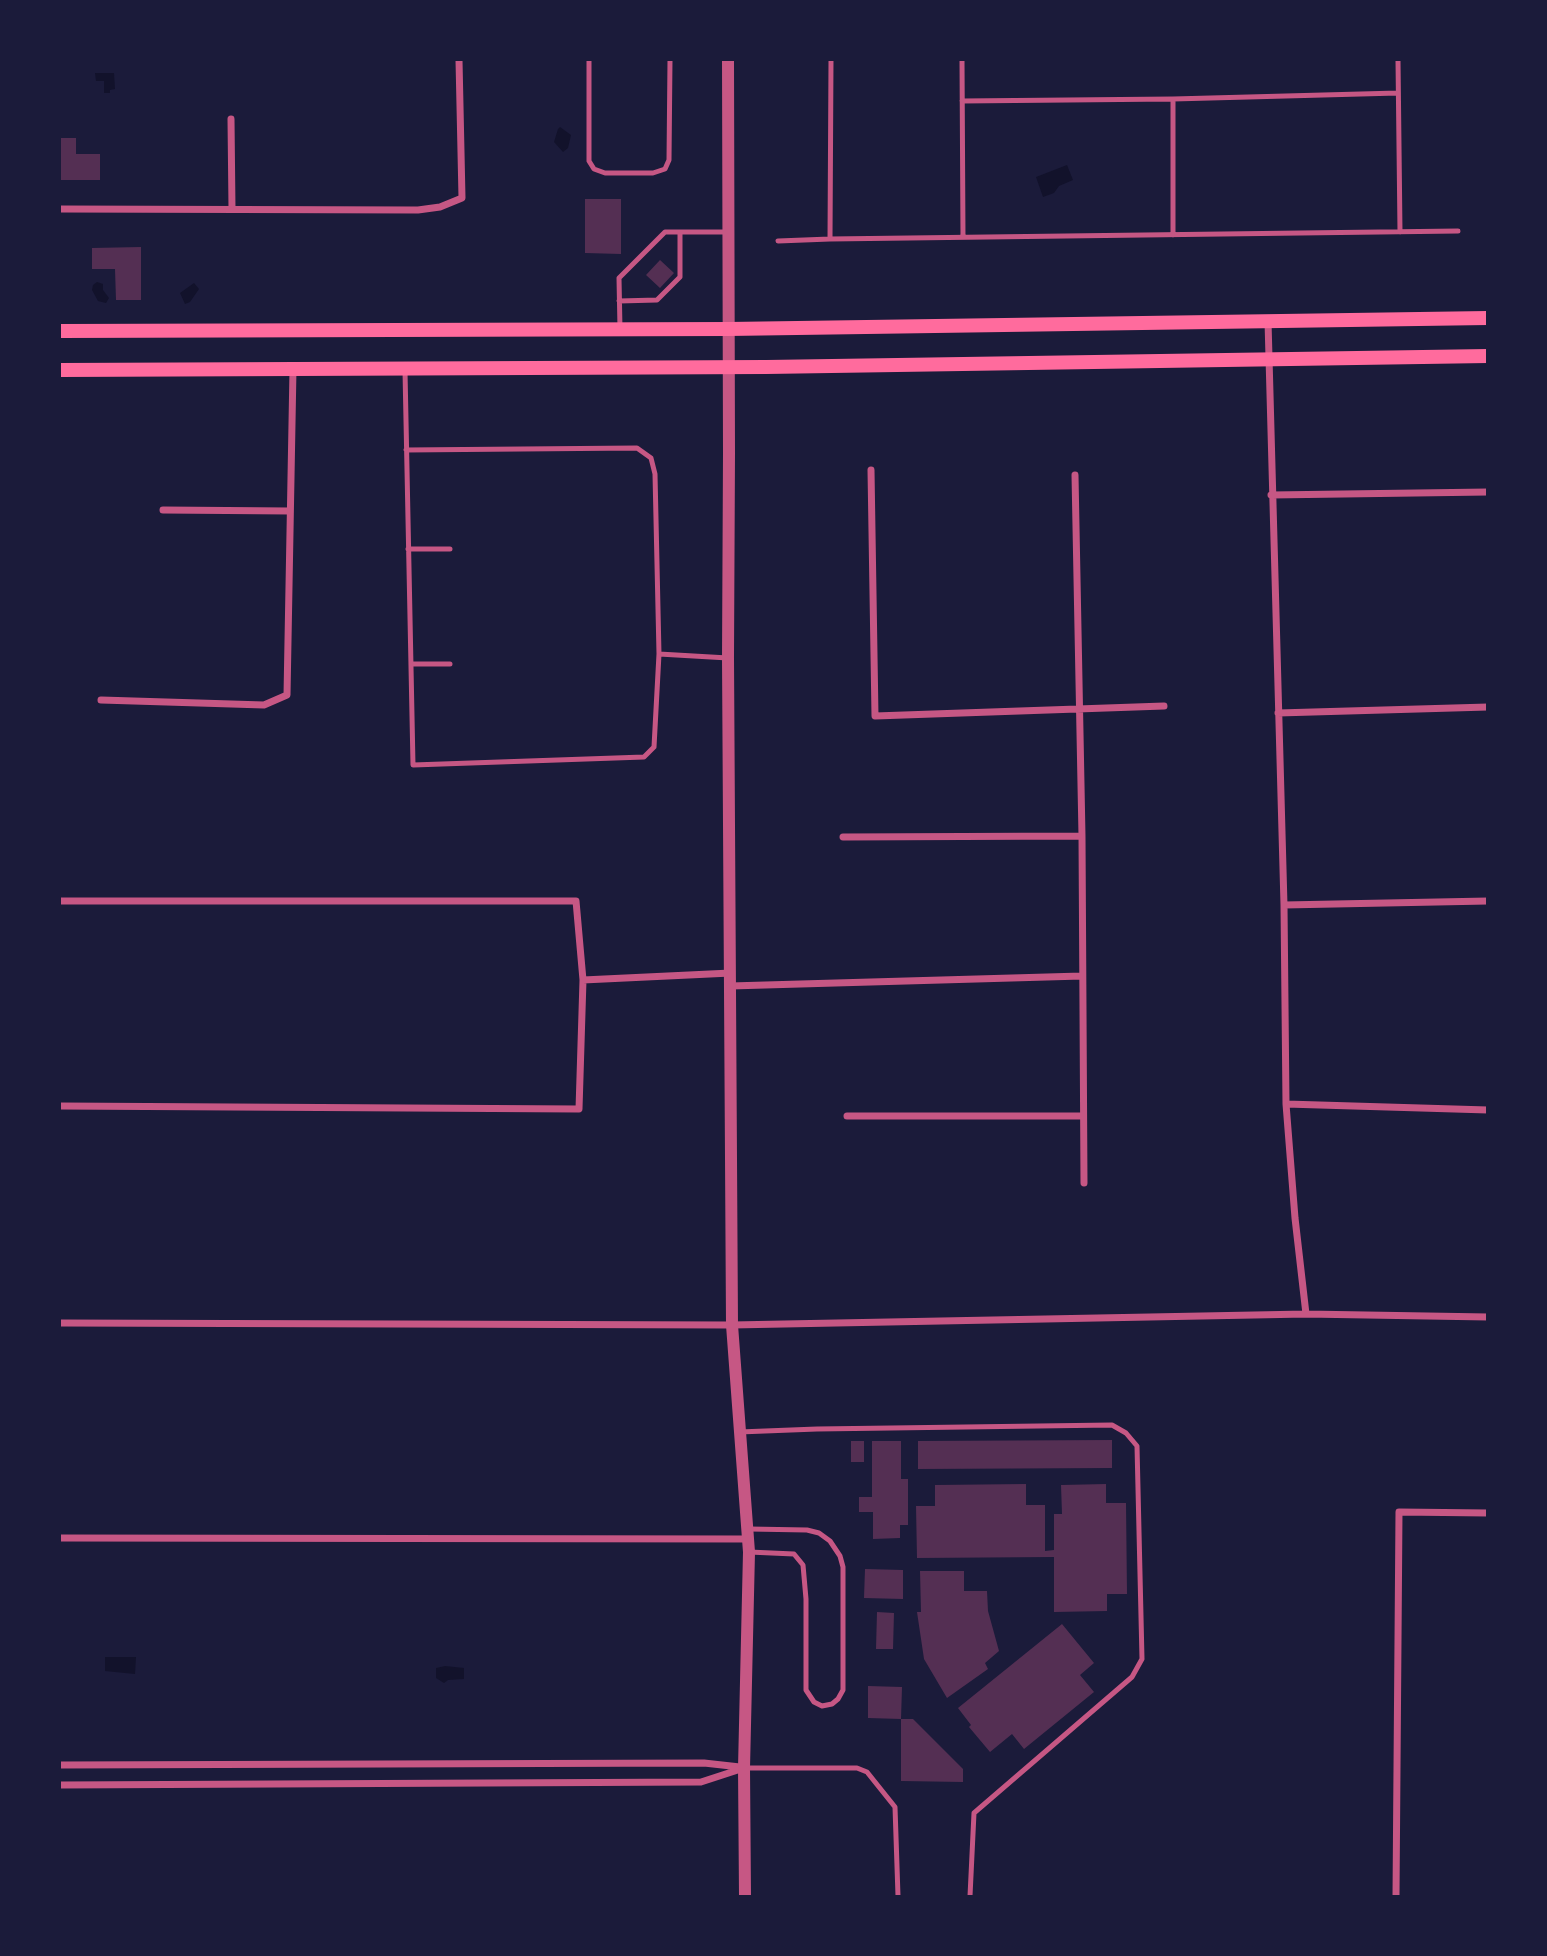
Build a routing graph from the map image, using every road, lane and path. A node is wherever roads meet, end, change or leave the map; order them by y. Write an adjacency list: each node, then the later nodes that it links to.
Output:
1 (459, 60): 13 (street)
2 (589, 60): 3 (lane)
3 (670, 60)
4 (728, 60): 16 (street)
5 (831, 60): 20 (lane)
6 (962, 60): 10 (lane)
7 (1398, 60): 8 (lane)
8 (1398, 93): 9 (lane); 17 (lane)
9 (1172, 99): 10 (lane); 18 (lane)
10 (962, 101): 19 (lane)
11 (231, 120): 13 (street)
12 (60, 209): 13 (street)
13 (232, 209)
14 (1458, 231): 17 (lane)
15 (680, 232): 16 (lane); 22 (lane); 22 (lane)
16 (728, 232): 25 (street)
17 (1400, 232): 18 (lane)
18 (1173, 235): 19 (lane)
19 (963, 237): 20 (lane)
20 (830, 239): 21 (lane)
21 (778, 241)
22 (620, 301): 26 (lane)
23 (1488, 318): 24 (main road)
24 (1268, 321): 25 (main road); 29 (street)
25 (728, 329): 26 (main road); 30 (street)
26 (620, 330): 27 (main road)
27 (60, 331)
28 (1488, 356): 29 (main road)
29 (1268, 360): 30 (main road); 38 (street)
30 (728, 367): 31 (main road); 44 (street)
31 (405, 368): 33 (main road); 34 (lane)
32 (60, 369): 33 (main road)
33 (293, 369): 40 (street)
34 (406, 450): 41 (lane); 43 (lane)
35 (871, 470): 50 (street)
36 (1075, 475): 50 (street)
37 (1488, 492): 38 (street)
38 (1271, 495): 51 (street)
39 (163, 510): 40 (street)
40 (290, 511): 47 (street)
41 (408, 549): 42 (lane); 45 (lane)
42 (450, 549)
43 (659, 654): 44 (lane); 45 (lane)
44 (727, 658): 59 (street)
45 (411, 664): 46 (lane)
46 (450, 664)
47 (101, 700)
48 (1164, 706): 50 (street)
49 (1488, 707): 51 (street)
50 (1078, 709): 52 (street)
51 (1278, 713): 56 (street)
52 (1082, 836): 53 (street); 57 (street)
53 (843, 837)
54 (60, 901): 58 (street)
55 (1488, 901): 56 (street)
56 (1283, 905): 60 (street)
57 (1082, 976): 59 (street); 63 (street)
58 (583, 980): 59 (street); 61 (street)
59 (731, 980): 69 (street)
60 (1286, 1104): 62 (street); 66 (street)
61 (60, 1106)
62 (1488, 1110)
63 (1083, 1115): 64 (street); 65 (street)
64 (847, 1116)
65 (1084, 1183)
66 (1306, 1314): 67 (street); 69 (street)
67 (1488, 1317)
68 (60, 1323): 69 (street)
69 (732, 1325): 70 (street)
70 (739, 1432): 73 (street); 79 (lane)
71 (1488, 1513): 80 (street)
72 (60, 1538): 73 (street)
73 (748, 1540): 73 (lane); 75 (street)
74 (60, 1765): 75 (street)
75 (744, 1768): 76 (street); 77 (street); 78 (lane)
76 (60, 1784)
77 (745, 1896)
78 (898, 1896)
79 (970, 1896)
80 (1396, 1896)

